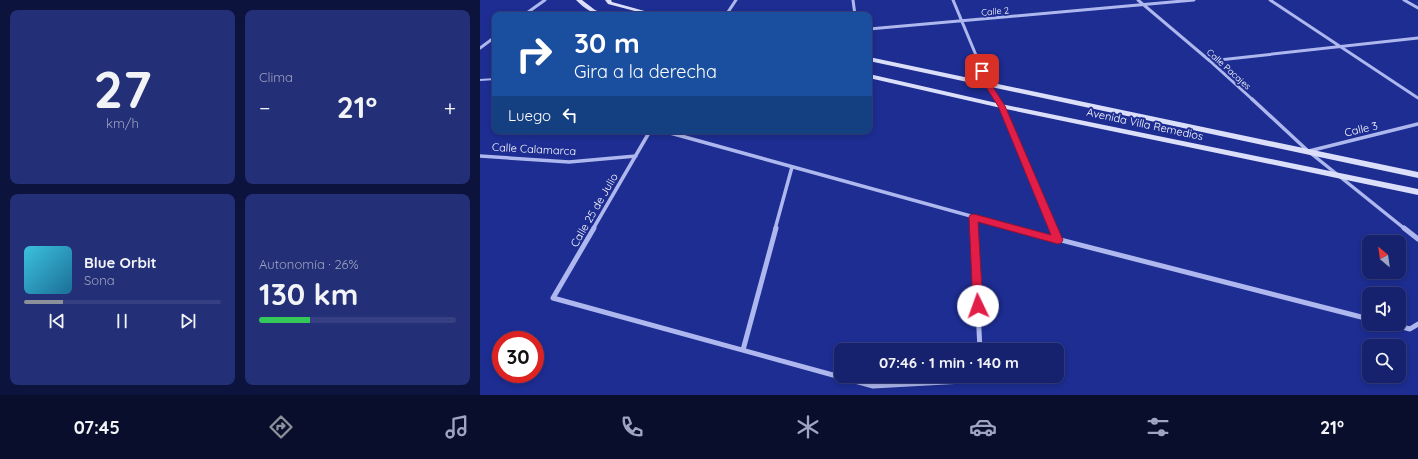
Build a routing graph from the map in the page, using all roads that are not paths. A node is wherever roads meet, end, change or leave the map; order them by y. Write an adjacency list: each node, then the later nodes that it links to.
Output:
1 (545, 0): 13 (street)
2 (579, 0): 14 (main road)
3 (608, 0): 15 (main road)
4 (736, 0): 16 (street)
5 (853, 0): 17 (street)
6 (953, 0): 18 (street)
7 (1138, 0): 11 (street, Calle Pacajes)
8 (1194, 0): 11 (street, Calle 2)
9 (1270, 0): 22 (street)
10 (1404, 0): 12 (street)
11 (1144, 4): 18 (street, Calle 2); 25 (street, Calle Pacajes)
12 (1418, 8)
13 (528, 12)
14 (596, 12)
15 (643, 12)
16 (728, 12)
17 (855, 12)
18 (962, 21): 19 (street, Calle 2); 29 (street)
19 (872, 29)
20 (1418, 38): 22 (street)
21 (492, 39): 23 (street)
22 (1340, 46): 25 (street); 30 (street)
23 (480, 48)
24 (872, 60): 29 (main road, Avenida Villa Remedios)
25 (1210, 61): 35 (street, Calle Pacajes)
26 (872, 77): 31 (main road, Avenida Villa Remedios)
27 (492, 79): 28 (lane)
28 (480, 80)
29 (988, 84): 31 (street); 35 (main road, Avenida Villa Remedios)
30 (1418, 98)
31 (1002, 106): 40 (main road, Avenida Villa Remedios); 44 (street)
32 (1418, 124): 35 (street, Calle 3)
33 (648, 134): 37 (street, Calle 25 de Julio)
34 (674, 134): 38 (street)
35 (1308, 151): 39 (main road, Avenida Villa Remedios); 40 (street, Calle Pacajes)
36 (480, 156): 37 (street, Calle Calamarca)
37 (636, 156): 49 (street, Calle 25 de Julio)
38 (792, 167): 42 (street); 49 (street)
39 (1418, 174)
40 (1338, 175): 41 (main road, Avenida Villa Remedios); 43 (street, Calle Pacajes)
41 (1418, 192)
42 (974, 217): 44 (street); 48 (street)
43 (1418, 239)
44 (1058, 240): 45 (street)
45 (1362, 316)
46 (1418, 324): 47 (street)
47 (1406, 328)
48 (980, 343)
49 (743, 350): 50 (street)
50 (834, 375)
51 (863, 383): 52 (street)
52 (928, 383)

